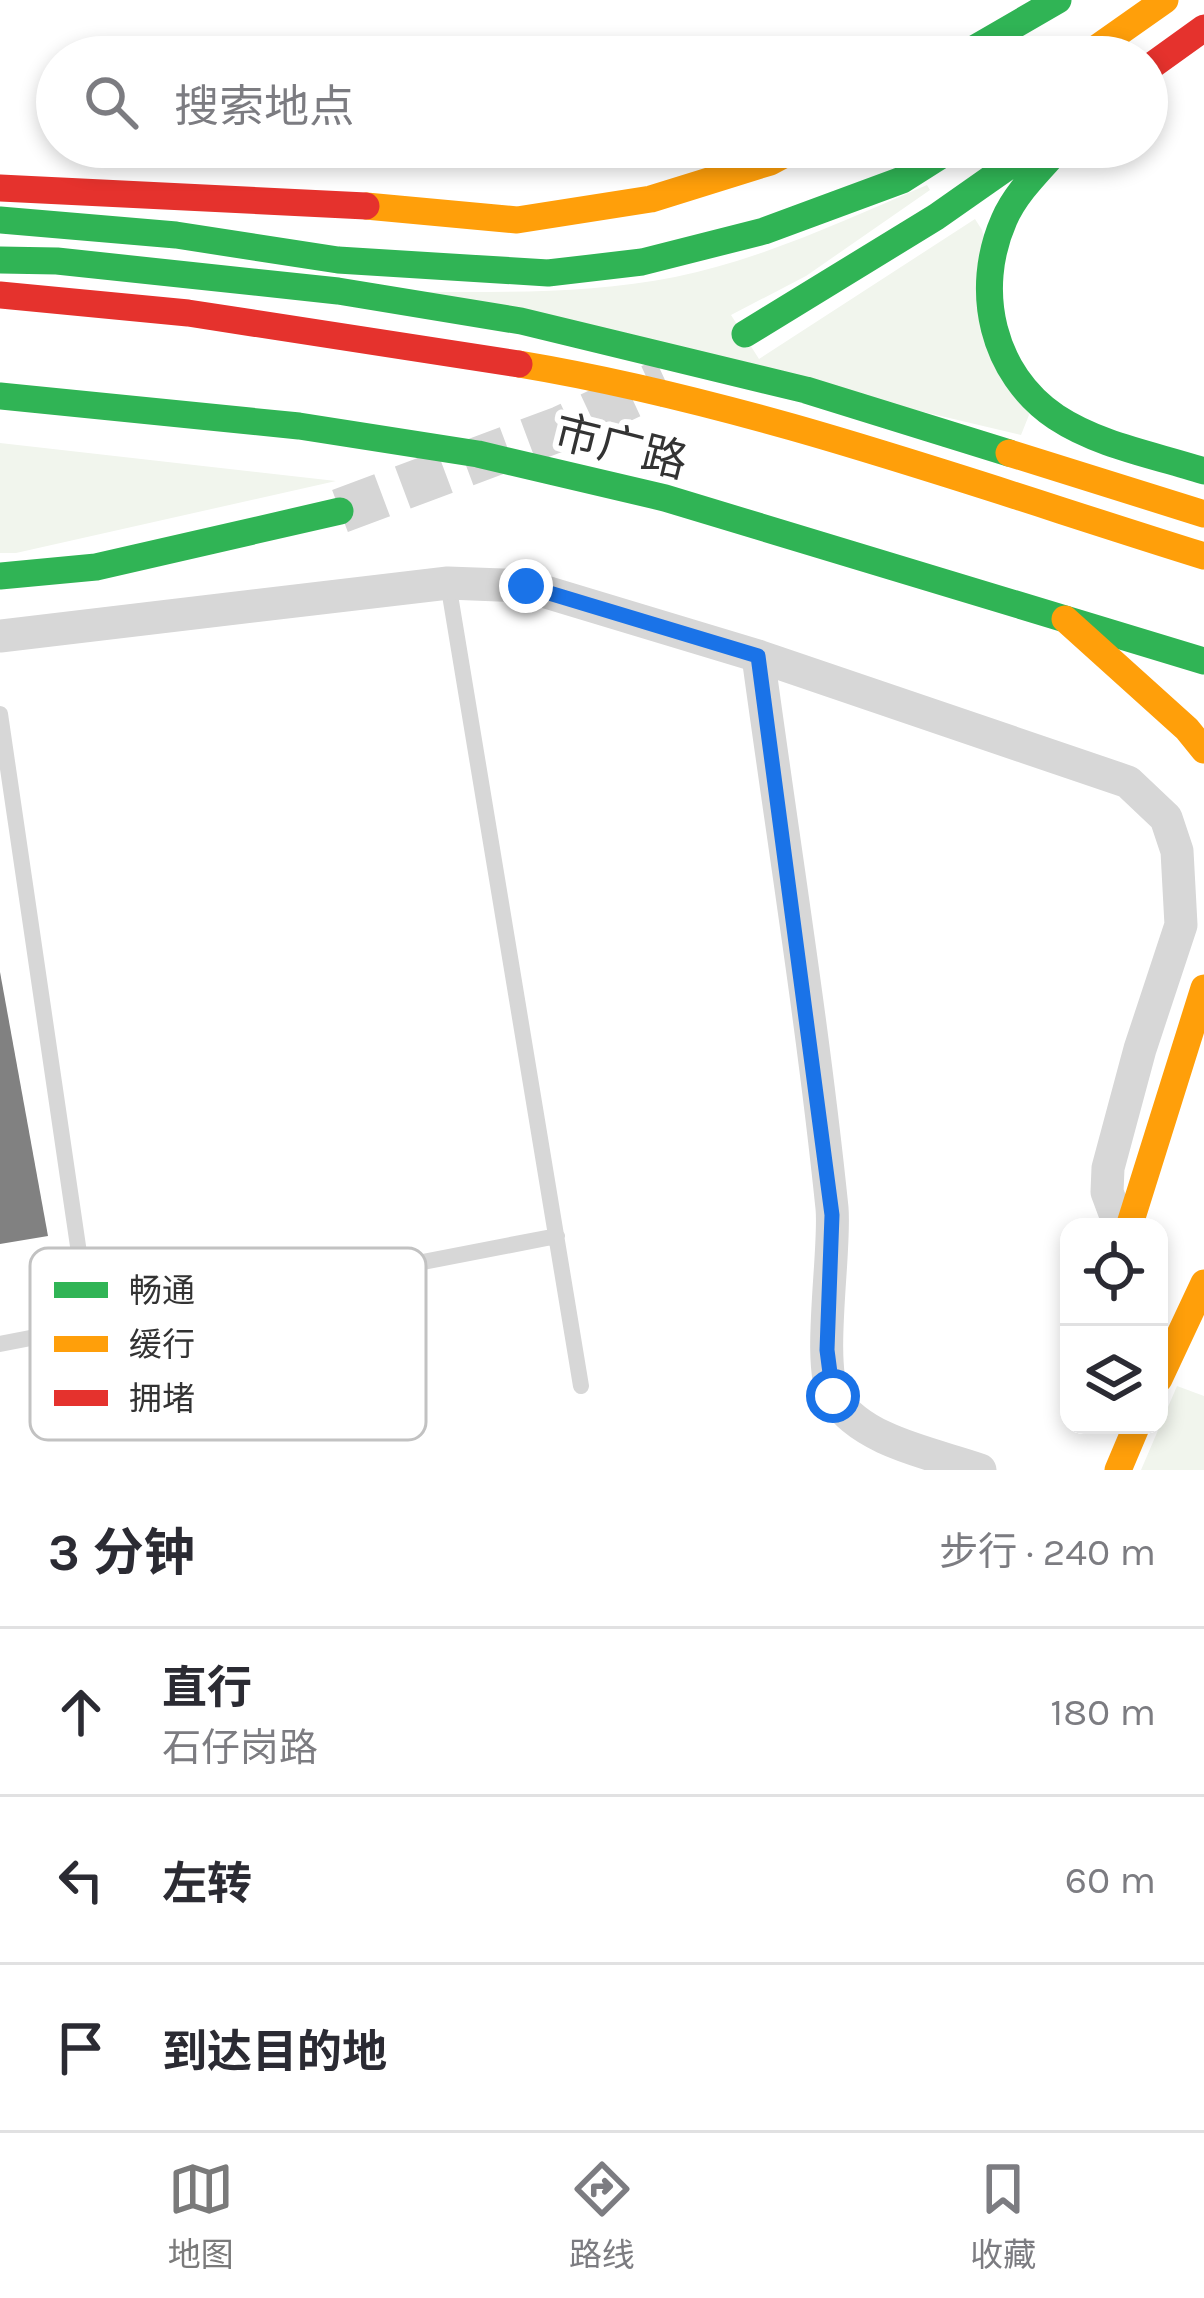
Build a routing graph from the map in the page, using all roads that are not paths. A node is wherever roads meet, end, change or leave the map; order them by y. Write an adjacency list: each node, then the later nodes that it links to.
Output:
1 (1058, 0): 4 (main road)
2 (1165, 0): 5 (main road)
3 (1204, 28): 6 (main road)
4 (996, 36)
5 (1114, 36)
6 (1168, 53)
7 (753, 168): 11 (main road)
8 (921, 168): 12 (main road)
9 (1006, 168): 15 (main road)
10 (1042, 168): 17 (main road)
11 (0, 188)
12 (0, 220)
13 (0, 260): 19 (main road)
14 (0, 295): 20 (main road, 市广路)
15 (746, 334)
16 (0, 396): 23 (main road, 市广路)
17 (1204, 471)
18 (340, 511): 21 (main road)
19 (1204, 514)
20 (1204, 556)
21 (0, 576)
22 (448, 583): 24 (street); 25 (street); 32 (lane)
23 (1063, 616): 26 (main road, 市广路); 28 (main road)
24 (0, 636)
25 (758, 656): 30 (street); 41 (street)
26 (1204, 662)
27 (0, 718): 33 (lane)
28 (1204, 750)
29 (1204, 988): 31 (main road)
30 (1120, 1218)
31 (1128, 1218)
32 (557, 1236): 34 (lane); 39 (lane)
33 (78, 1248)
34 (426, 1262)
35 (1204, 1283): 38 (main road)
36 (30, 1339): 37 (lane)
37 (0, 1344)
38 (1168, 1360)
39 (581, 1386)
40 (1133, 1434): 42 (main road)
41 (980, 1470)
42 (1118, 1470)

